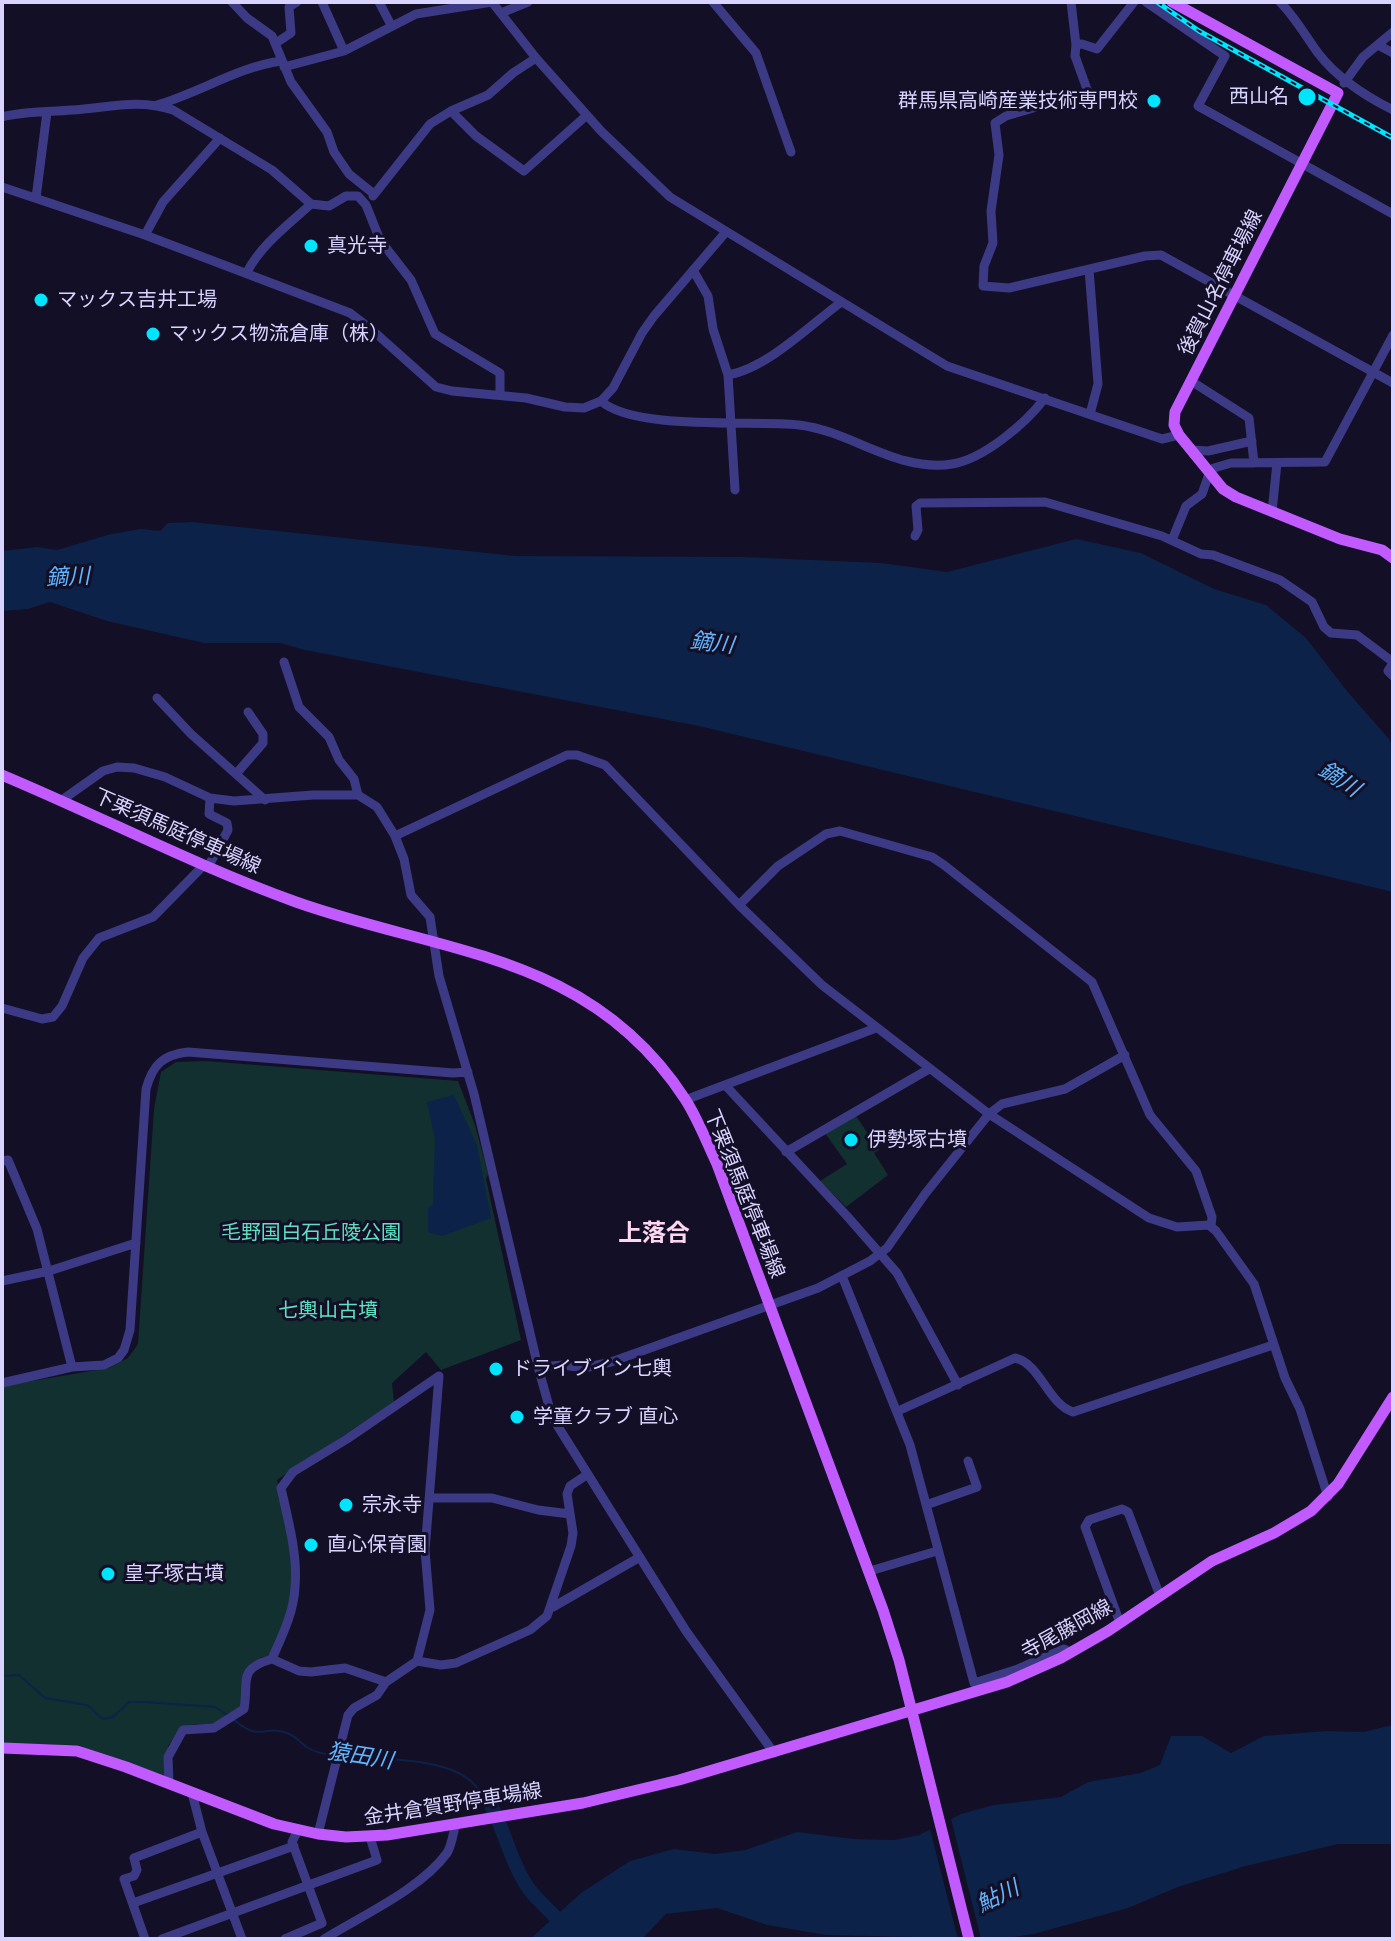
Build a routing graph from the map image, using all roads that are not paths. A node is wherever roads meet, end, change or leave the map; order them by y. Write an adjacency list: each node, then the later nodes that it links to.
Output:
1 (232, 2): 16 (street)
2 (297, 2): 16 (street)
3 (322, 2): 19 (street)
4 (379, 2): 14 (street)
5 (492, 2): 13 (street); 14 (street)
6 (528, 2): 13 (street)
7 (713, 2): 32 (street)
8 (1071, 2): 17 (street)
9 (1134, 2): 17 (street)
10 (1146, 2): 33 (street)
11 (1280, 2): 23 (street)
12 (1179, 4): 24 (main road)
13 (501, 13): 21 (street)
14 (391, 25): 19 (street)
15 (1393, 32): 18 (street)
16 (276, 43): 22 (street)
17 (1076, 45): 42 (street)
18 (1378, 45): 20 (street); 23 (street)
19 (344, 51): 22 (street)
20 (1393, 53)
21 (536, 58): 27 (street); 29 (street)
22 (283, 64): 25 (street); 35 (street)
23 (1346, 80): 24 (street); 26 (street)
24 (1338, 93): 33 (main road, 後賀山名停車場線)
25 (157, 105): 28 (street); 31 (street)
26 (1393, 110)
27 (451, 111): 29 (street); 35 (street)
28 (47, 112): 30 (street); 36 (street)
29 (587, 115): 40 (street)
30 (2, 117)
31 (220, 138): 37 (street); 41 (street)
32 (791, 152)
33 (1302, 165): 39 (street); 45 (main road, 後賀山名停車場線)
34 (2, 187): 36 (street)
35 (374, 194): 38 (street)
36 (36, 198): 41 (street)
37 (311, 204): 38 (street); 44 (street)
38 (366, 205): 52 (street)
39 (1393, 214)
40 (725, 233): 43 (street); 46 (street)
41 (145, 235): 44 (street)
42 (1089, 269): 45 (street); 55 (street)
43 (693, 270): 49 (street); 54 (street)
44 (247, 272): 52 (street)
45 (1234, 296): 48 (street); 50 (main road, 後賀山名停車場線)
46 (840, 303): 49 (street); 53 (street)
47 (1393, 335): 48 (street)
48 (1372, 372): 51 (street); 61 (street)
49 (728, 375): 56 (street)
50 (1191, 381): 57 (main road, 後賀山名停車場線); 58 (street)
51 (1393, 383)
52 (500, 395): 54 (street)
53 (1045, 398): 55 (street); 56 (street)
54 (601, 401): 56 (street)
55 (1090, 414): 57 (street)
56 (731, 423): 63 (street)
57 (1179, 435): 59 (main road)
58 (1252, 441): 59 (street); 60 (street)
59 (1191, 450): 62 (main road)
60 (1254, 463): 61 (street); 62 (street)
61 (1277, 463): 64 (street)
62 (1209, 474): 64 (main road); 66 (street)
63 (735, 490)
64 (1272, 512): 67 (main road)
65 (915, 536): 66 (street)
66 (1172, 540): 69 (street)
67 (1393, 558)
68 (284, 662): 75 (street)
69 (1393, 663): 70 (street)
70 (1393, 676)
71 (157, 698): 73 (street)
72 (248, 712): 73 (street)
73 (236, 774): 78 (street)
74 (2, 775): 77 (main road, 下栗須馬庭停車場線)
75 (358, 795): 78 (street); 79 (street)
76 (210, 798): 77 (street); 78 (street); 80 (street)
77 (62, 800): 80 (main road, 下栗須馬庭停車場線)
78 (265, 800)
79 (395, 836): 81 (street); 82 (street)
80 (206, 866): 82 (main road, 下栗須馬庭停車場線); 83 (street)
81 (739, 905): 84 (street); 85 (street)
82 (435, 941): 87 (street); 89 (main road, 下栗須馬庭停車場線)
83 (2, 1008)
84 (876, 1028): 86 (street); 88 (street)
85 (1125, 1055): 90 (street); 93 (street)
86 (929, 1069): 90 (street); 91 (street)
87 (468, 1072): 94 (street); 102 (street)
88 (725, 1085): 89 (street); 91 (street)
89 (685, 1100): 99 (main road, 下栗須馬庭停車場線)
90 (989, 1114): 93 (street); 95 (street)
91 (786, 1152): 95 (street)
92 (2, 1161): 96 (street)
93 (1211, 1226): 100 (street)
94 (136, 1243): 96 (street); 101 (street)
95 (880, 1254): 97 (street); 104 (street)
96 (49, 1271): 98 (street); 101 (street)
97 (842, 1276): 99 (street); 106 (street)
98 (2, 1281)
99 (770, 1306): 102 (street); 115 (main road, 下栗須馬庭停車場線)
100 (1273, 1345): 104 (street); 109 (street)
101 (72, 1367): 103 (street)
102 (538, 1367): 108 (street)
103 (2, 1383)
104 (958, 1385): 106 (street)
105 (1393, 1397): 109 (main road, 寺尾藤岡線)
106 (898, 1411): 111 (street)
107 (968, 1461): 111 (street)
108 (588, 1474): 112 (street); 114 (street)
109 (1328, 1497): 116 (main road, 寺尾藤岡線)
110 (429, 1498): 112 (street); 120 (street); 121 (street)
111 (926, 1505): 113 (street)
112 (570, 1514): 117 (street)
113 (937, 1551): 115 (street); 119 (street)
114 (640, 1557): 117 (street); 125 (street)
115 (870, 1571): 123 (main road, 下栗須馬庭停車場線)
116 (1160, 1596): 118 (main road, 寺尾藤岡線); 118 (street)
117 (553, 1607): 121 (street)
118 (1120, 1623): 119 (main road, 寺尾藤岡線)
119 (1071, 1653): 123 (main road, 寺尾藤岡線)
120 (272, 1659): 122 (street); 126 (street)
121 (417, 1661): 122 (street)
122 (386, 1682): 131 (street)
123 (912, 1711): 125 (main road, 金井倉賀野停車場線); 143 (main road)
124 (2, 1748): 126 (main road, 金井倉賀野停車場線)
125 (774, 1753): 128 (main road, 金井倉賀野停車場線)
126 (169, 1783): 127 (main road, 金井倉賀野停車場線)
127 (192, 1793): 129 (main road, 金井倉賀野停車場線); 130 (street)
128 (456, 1823): 132 (main road, 金井倉賀野停車場線); 142 (street)
129 (298, 1830): 131 (main road, 金井倉賀野停車場線); 133 (street)
130 (202, 1832): 134 (street); 136 (street)
131 (318, 1834): 132 (main road, 金井倉賀野停車場線)
132 (370, 1837): 135 (street)
133 (294, 1846): 134 (street); 135 (street)
134 (218, 1873): 136 (street); 137 (street)
135 (308, 1885): 137 (street); 141 (street)
136 (133, 1903): 138 (street)
137 (232, 1913): 139 (street); 140 (street)
138 (145, 1939)
139 (162, 1939)
140 (242, 1939)
141 (285, 1939)
142 (324, 1939)
143 (969, 1939)

